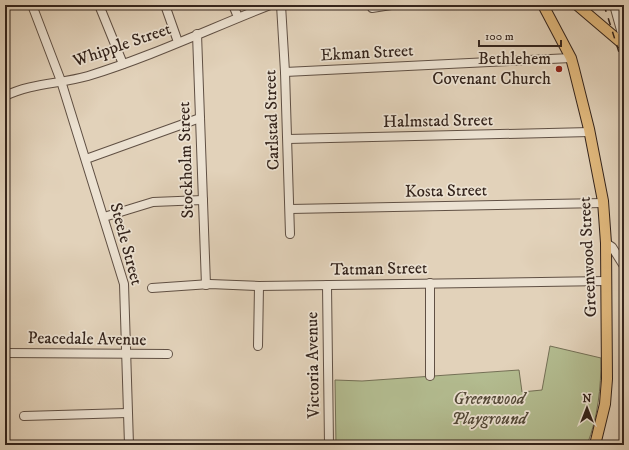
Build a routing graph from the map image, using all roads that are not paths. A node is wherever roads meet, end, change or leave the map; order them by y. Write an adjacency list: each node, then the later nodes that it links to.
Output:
1 (32, 5): 20 (street, Steele Street)
2 (99, 5): 18 (street)
3 (165, 5): 15 (street)
4 (233, 5): 12 (street)
5 (270, 5): 12 (street, Whipple Street)
6 (281, 5): 19 (street, Carlstad Street)
7 (370, 5): 8 (street)
8 (391, 5)
9 (543, 5): 17 (main road, Greenwood Street)
10 (577, 5): 16 (main road)
11 (614, 5): 14 (street)
12 (238, 17): 13 (street, Whipple Street)
13 (197, 34): 15 (street, Whipple Street); 22 (street, Stockholm Street)
14 (624, 41)
15 (178, 42): 18 (street, Whipple Street)
16 (624, 45)
17 (571, 58): 19 (street, Ekman Street); 23 (main road, Greenwood Street)
18 (123, 64): 20 (street, Whipple Street)
19 (285, 72): 24 (street, Carlstad Street)
20 (61, 81): 21 (street, Whipple Street); 25 (street, Steele Street)
21 (5, 96)
22 (200, 118): 25 (street); 26 (street, Stockholm Street)
23 (590, 132): 24 (street, Halmstad Street); 27 (main road, Greenwood Street)
24 (288, 139): 28 (street, Carlstad Street)
25 (86, 159): 29 (street, Steele Street)
26 (203, 200): 29 (street); 35 (street, Stockholm Street)
27 (604, 203): 28 (street, Kosta Street); 31 (main road, Greenwood Street)
28 (290, 209): 30 (street, Carlstad Street)
29 (104, 217): 40 (street, Steele Street)
30 (290, 234)
31 (606, 243): 32 (street); 33 (main road, Greenwood Street)
32 (624, 266)
33 (607, 281): 34 (street, Tatman Street); 48 (main road, Greenwood Street)
34 (430, 283): 36 (street, Tatman Street); 43 (street)
35 (206, 285): 37 (street, Tatman Street); 38 (street, Tatman Street)
36 (327, 285): 37 (street, Tatman Street); 47 (street, Victoria Avenue)
37 (259, 286): 39 (street)
38 (152, 288)
39 (258, 346)
40 (126, 352): 41 (street, Peacedale Avenue); 42 (street, Peacedale Avenue); 44 (street, Steele Street)
41 (6, 353)
42 (168, 354)
43 (430, 376)
44 (127, 413): 45 (street); 46 (street, Steele Street)
45 (24, 416)
46 (128, 445)
47 (329, 445)
48 (595, 445)

